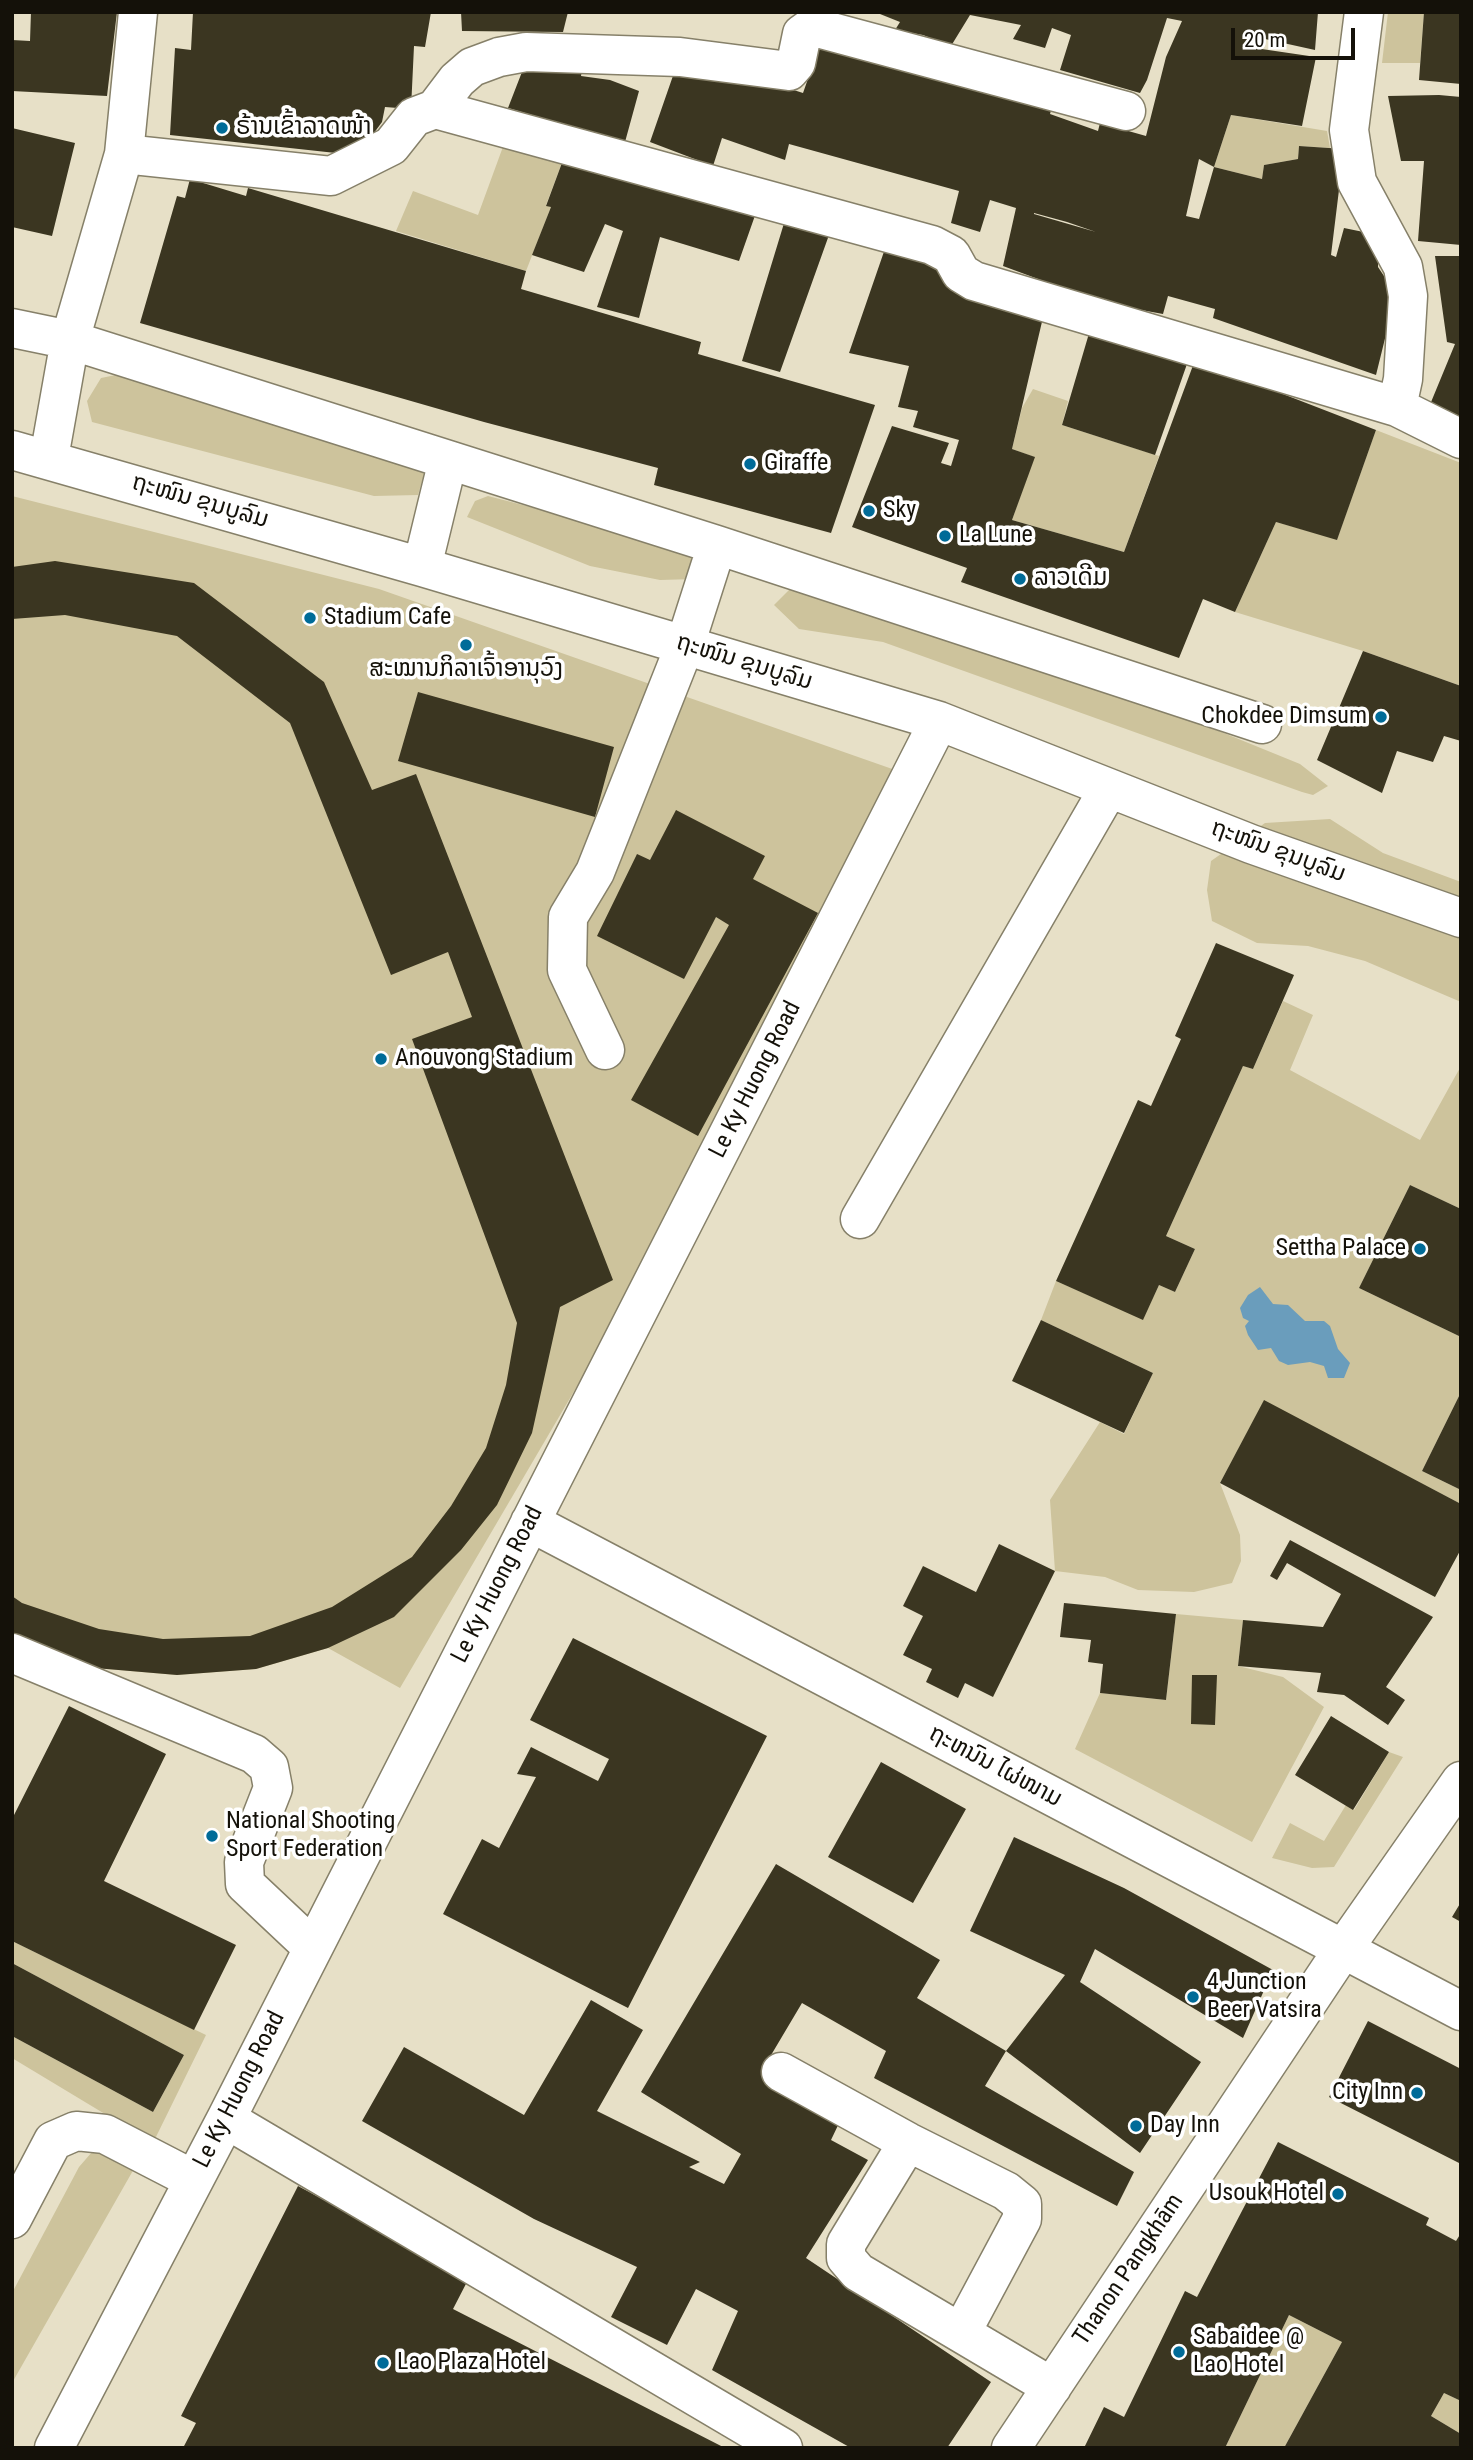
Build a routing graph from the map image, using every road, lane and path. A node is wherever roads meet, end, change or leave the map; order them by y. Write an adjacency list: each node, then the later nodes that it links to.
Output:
1 (138, 12): 5 (street)
2 (1364, 12): 8 (street)
3 (435, 108): 4 (street); 5 (street); 8 (street)
4 (1126, 111)
5 (124, 154): 7 (street)
6 (12, 328): 7 (street)
7 (70, 340): 11 (street); 12 (street)
8 (1397, 407): 9 (street)
9 (1461, 439)
10 (12, 450): 11 (street, ຖະໜົນ ຂຸນບູລົມ)
11 (49, 458): 14 (street, ຖະໜົນ ຂຸນບູລົມ)
12 (448, 460): 13 (street); 14 (street)
13 (717, 545): 15 (street); 17 (street)
14 (422, 567): 15 (street, ຖະໜົນ ຂຸນບູລົມ)
15 (685, 645): 16 (street, ຖະໜົນ ຂຸນບູລົມ); 20 (street)
16 (939, 720): 18 (street, ຖະໜົນ ຂຸນບູລົມ); 22 (street, Le Ky Huong Road)
17 (1262, 724)
18 (1110, 788): 19 (street, ຖະໜົນ ຂຸນບູລົມ); 21 (street)
19 (1461, 918)
20 (605, 1050)
21 (860, 1219)
22 (530, 1522): 25 (street, Le Ky Huong Road); 26 (street, ຖະຫນົນ ໄຜ່ໜາມ)
23 (17, 1667): 25 (street)
24 (1461, 1781): 26 (street, Thanon Pangkhām)
25 (313, 1948): 29 (street, Le Ky Huong Road)
26 (1342, 1951): 27 (street, ຖະຫນົນ ໄຜ່ໜາມ); 34 (street, Thanon Pangkhām)
27 (1461, 2011)
28 (782, 2072): 30 (street)
29 (226, 2119): 31 (street, Le Ky Huong Road); 36 (street)
30 (908, 2142): 33 (street); 33 (street)
31 (194, 2180): 32 (street); 35 (street, Le Ky Huong Road)
32 (12, 2219)
33 (961, 2333): 34 (street)
34 (1052, 2386): 37 (street, Thanon Pangkhām)
35 (54, 2448)
36 (783, 2448)
37 (1011, 2448)

